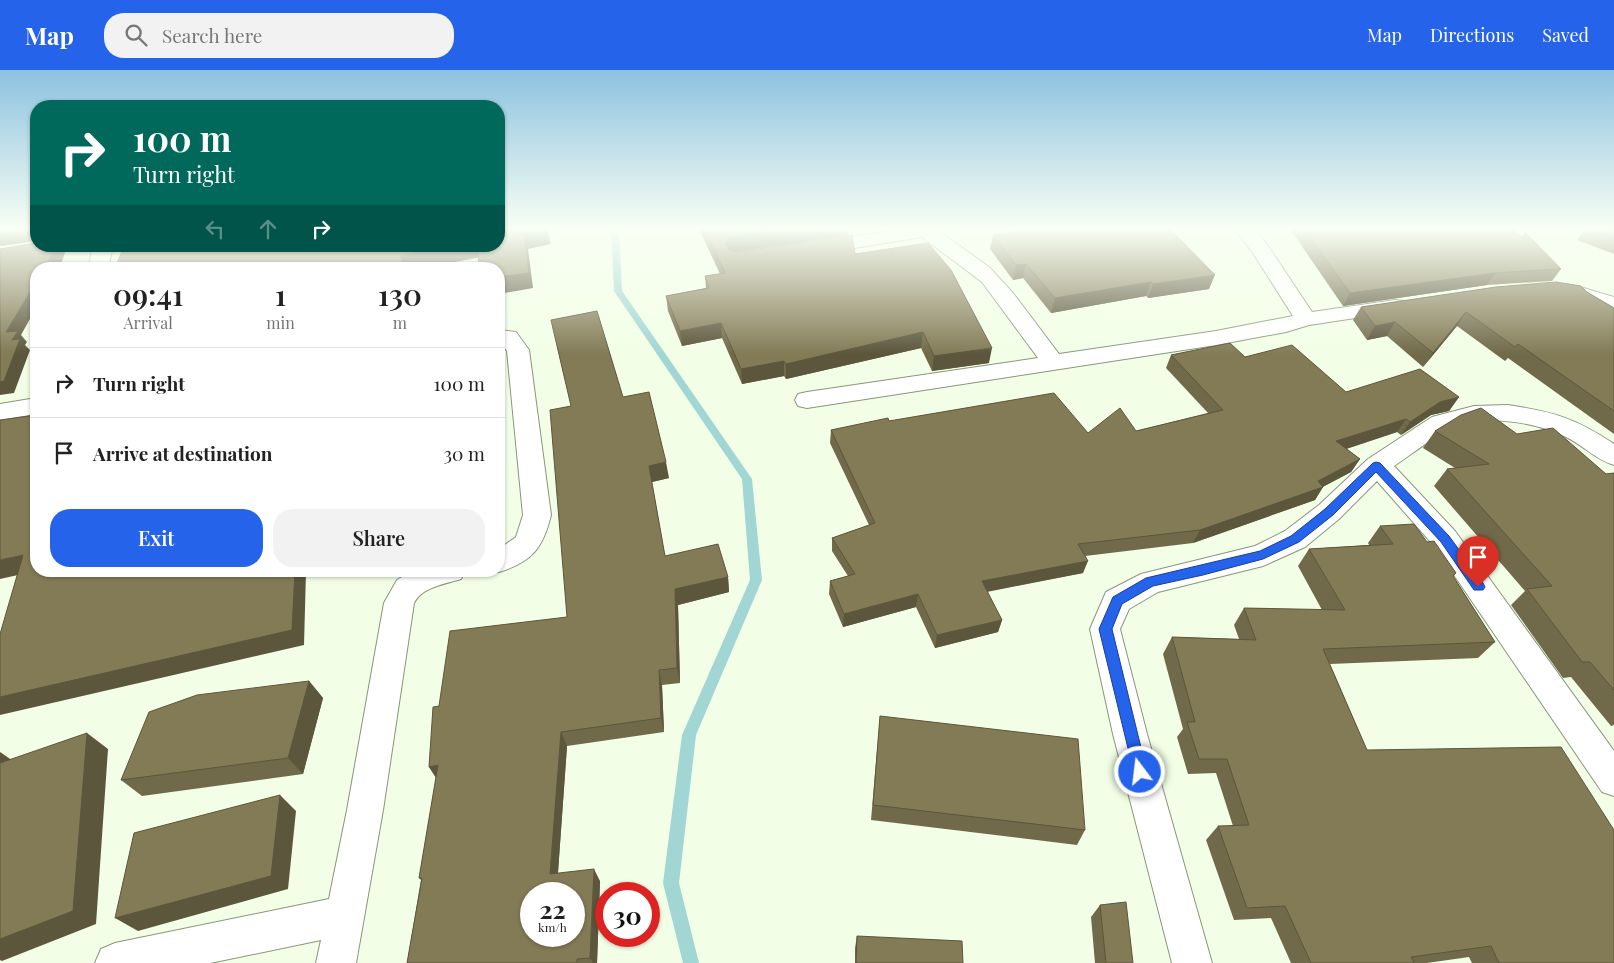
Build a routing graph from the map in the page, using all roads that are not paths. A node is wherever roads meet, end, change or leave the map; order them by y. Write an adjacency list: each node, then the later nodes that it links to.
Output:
1 (980, 271): 8 (street)
2 (1274, 271): 6 (street)
3 (1536, 289): 5 (street)
4 (1416, 303): 6 (street)
5 (1614, 304)
6 (1306, 319): 8 (street)
7 (505, 336): 14 (street)
8 (1053, 362): 9 (street)
9 (807, 400)
10 (30, 407): 11 (street)
11 (0, 412)
12 (1614, 456): 13 (street)
13 (1376, 465): 16 (street); 20 (street)
14 (505, 558)
15 (427, 577): 17 (street)
16 (1614, 780)
17 (346, 914): 18 (street); 19 (street)
18 (115, 963)
19 (336, 963)
20 (1192, 963)

